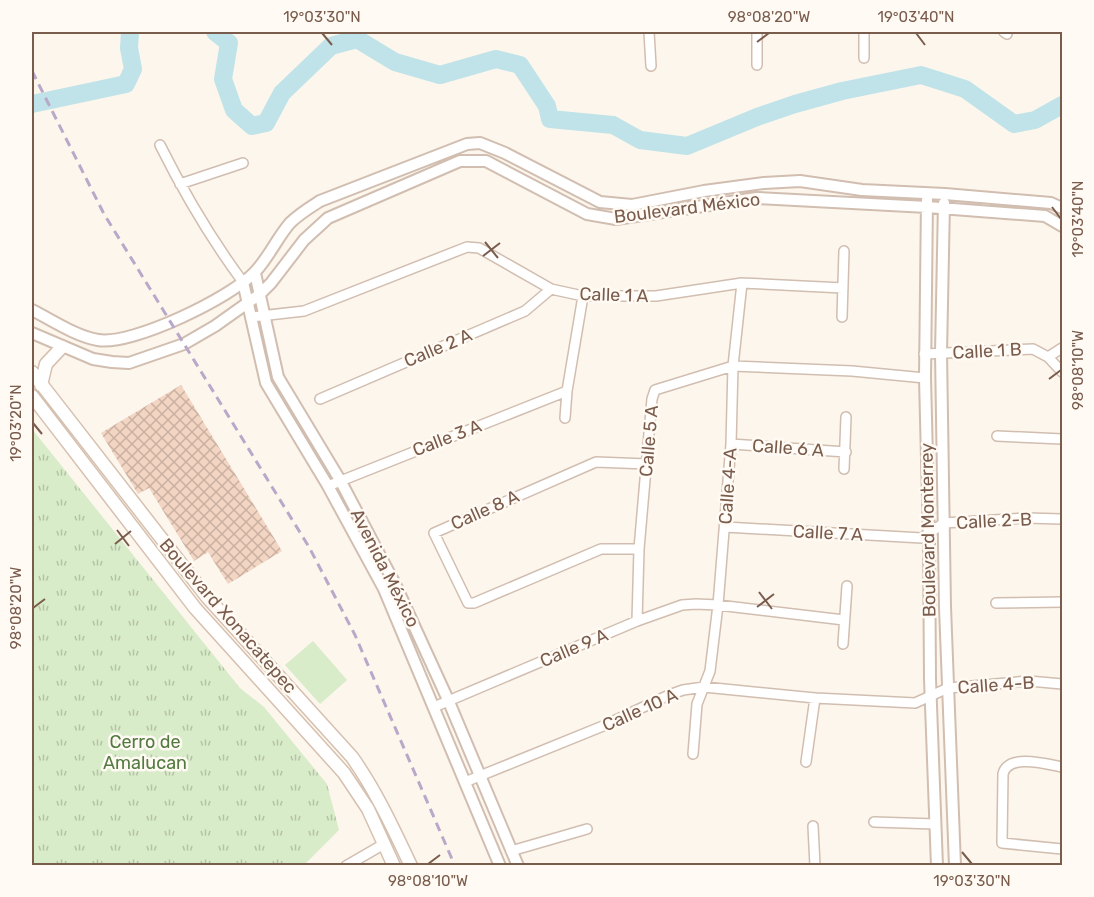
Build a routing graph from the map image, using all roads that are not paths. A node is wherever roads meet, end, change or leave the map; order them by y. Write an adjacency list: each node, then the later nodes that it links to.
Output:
1 (649, 32): 6 (street)
2 (757, 32): 5 (street)
3 (864, 32): 4 (street)
4 (864, 58)
5 (757, 65)
6 (651, 66)
7 (160, 145): 9 (street)
8 (243, 163): 9 (street)
9 (180, 184): 18 (street)
10 (927, 194): 11 (street, Boulevard México); 12 (street, Boulevard Monterrey); 17 (street, Boulevard México)
11 (945, 194): 13 (street, Boulevard México); 14 (street, Boulevard Monterrey)
12 (927, 207): 14 (street, Boulevard México); 22 (street, Boulevard México); 33 (street, Boulevard Monterrey)
13 (1062, 208)
14 (944, 209): 15 (street, Boulevard México); 32 (street, Boulevard Monterrey)
15 (1062, 226)
16 (844, 251): 20 (street)
17 (255, 273): 18 (street, Boulevard México); 22 (street, Avenida México)
18 (243, 282): 24 (street, Avenida México); 25 (street, Boulevard México)
19 (742, 283): 20 (street, Calle 1 A); 23 (street, Calle 1 A); 35 (street, Calle 4-A)
20 (843, 288): 27 (street)
21 (551, 289): 23 (street, Calle 1 A); 26 (street, Calle 1 A); 42 (street, Calle 2 A)
22 (260, 294): 24 (street, Boulevard México); 26 (street, Avenida México)
23 (583, 296): 40 (street)
24 (248, 303): 28 (street, Avenida México); 30 (street, Boulevard México)
25 (32, 310)
26 (265, 314): 28 (street, Calle 1 A); 51 (street, Avenida México)
27 (842, 316)
28 (251, 317): 52 (street, Avenida México)
29 (32, 333): 30 (street, Boulevard México)
30 (62, 347): 39 (main road)
31 (1062, 348): 34 (street, Calle 1 B)
32 (941, 353): 33 (street, Calle 1 B); 34 (street, Calle 1 B); 54 (street, Boulevard Monterrey)
33 (924, 354): 38 (street, Boulevard Monterrey)
34 (1048, 357): 37 (street, Calle 1 B)
35 (733, 366): 38 (street, Calle 5 A); 47 (street, Calle 4-A); 49 (street, Calle 5 A)
36 (32, 372): 39 (main road, Boulevard Xonacatepec)
37 (1062, 372)
38 (925, 378): 56 (street, Boulevard Monterrey)
39 (41, 385): 86 (main road, Boulevard Xonacatepec)
40 (567, 391): 44 (street); 51 (street, Calle 3 A)
41 (32, 396): 81 (main road, Boulevard Xonacatepec)
42 (320, 399)
43 (846, 417): 48 (street)
44 (565, 418)
45 (997, 436): 46 (street)
46 (1062, 439)
47 (731, 444): 48 (street, Calle 6 A); 55 (street, Calle 4-A)
48 (846, 452): 50 (street)
49 (647, 464): 57 (street, Calle 5 A); 57 (street, Calle 8 A)
50 (844, 469)
51 (340, 480): 52 (street, Calle 3 A); 70 (street, Avenida México)
52 (328, 486): 71 (street, Avenida México)
53 (1062, 519): 54 (street, Calle 2-B)
54 (944, 524): 56 (street, Calle 2-B); 67 (street, Boulevard Monterrey)
55 (725, 527): 56 (street, Calle 7 A); 61 (street, Calle 4-A)
56 (929, 534): 68 (street, Boulevard Monterrey)
57 (639, 549): 63 (street, Calle 5 A)
58 (846, 586): 62 (street)
59 (1062, 602): 60 (street)
60 (996, 603)
61 (718, 606): 62 (street, Calle 9 A); 63 (street, Calle 9 A); 66 (street, Calle 4-A)
62 (844, 620): 64 (street)
63 (637, 621): 70 (street, Calle 9 A)
64 (843, 644)
65 (1062, 684): 67 (street, Calle 4-B)
66 (704, 687): 69 (street, Calle 10 A); 72 (street, Calle 4-A); 75 (street, Calle 10 A)
67 (948, 688): 68 (street, Calle 4-B); 91 (street, Boulevard Monterrey)
68 (931, 696): 69 (street, Calle 10 A); 78 (street, Boulevard Monterrey)
69 (815, 698): 73 (street)
70 (449, 702): 71 (street, Calle 9 A); 75 (street, Avenida México)
71 (434, 707): 76 (street, Avenida México)
72 (693, 754)
73 (807, 762)
74 (1062, 767): 82 (street)
75 (479, 776): 76 (street, Calle 10 A); 83 (street, Avenida México)
76 (465, 782): 87 (street, Avenida México)
77 (874, 822): 78 (street)
78 (935, 824): 90 (street, Boulevard Monterrey)
79 (813, 826): 89 (street)
80 (587, 829): 83 (street)
81 (384, 844): 84 (street); 85 (main road, Boulevard Xonacatepec)
82 (1062, 849)
83 (511, 851): 88 (street, Avenida México)
84 (346, 866)
85 (394, 866)
86 (411, 866)
87 (500, 866)
88 (518, 866)
89 (815, 866)
90 (936, 866)
91 (955, 866)

